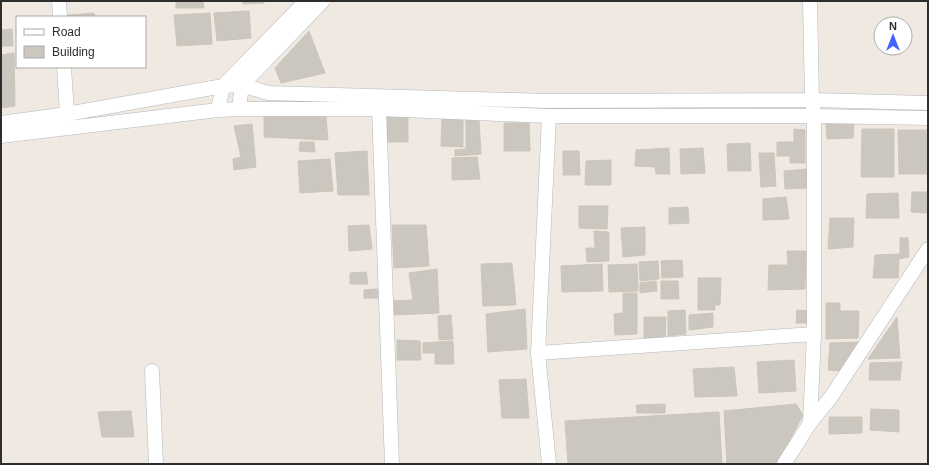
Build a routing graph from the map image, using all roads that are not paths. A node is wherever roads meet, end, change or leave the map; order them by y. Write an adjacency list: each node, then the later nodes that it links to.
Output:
1 (59, 1): 5 (street)
2 (306, 1): 8 (street)
3 (323, 1): 7 (street)
4 (810, 1): 9 (street)
5 (60, 16)
6 (64, 68): 14 (street)
7 (242, 85): 8 (street); 9 (street); 11 (street)
8 (223, 86): 13 (street); 14 (street)
9 (812, 100): 10 (street); 16 (street)
10 (928, 103)
11 (239, 109): 12 (street); 13 (street)
12 (379, 109): 15 (street); 26 (street)
13 (218, 110): 19 (street)
14 (67, 114): 18 (street)
15 (549, 116): 16 (street); 22 (street)
16 (814, 116): 17 (street); 21 (street)
17 (928, 118)
18 (1, 123)
19 (1, 136)
20 (928, 249): 24 (street)
21 (814, 334): 22 (street); 24 (street)
22 (538, 353): 27 (street)
23 (152, 371): 25 (street)
24 (810, 424): 28 (street)
25 (156, 464)
26 (392, 464)
27 (548, 464)
28 (784, 464)

